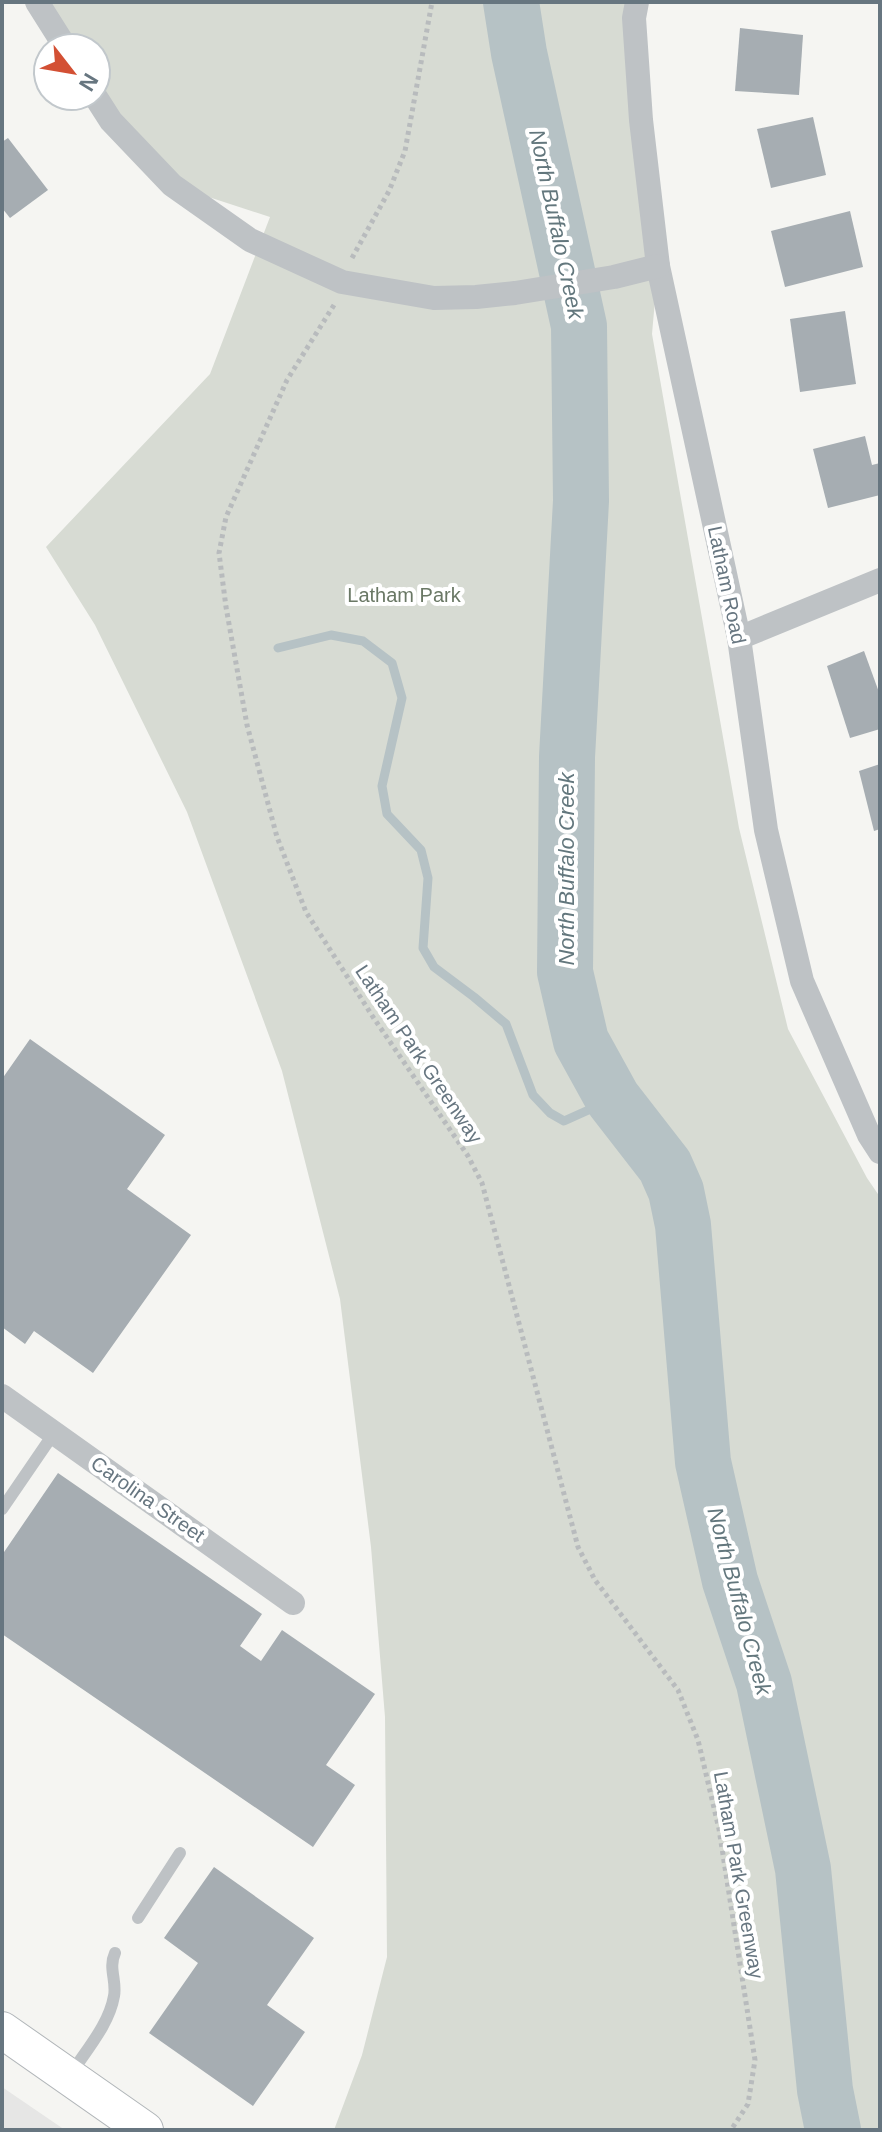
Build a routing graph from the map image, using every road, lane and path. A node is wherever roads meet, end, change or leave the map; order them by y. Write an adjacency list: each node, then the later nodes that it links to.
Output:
1 (37, 2): 4 (street)
2 (432, 2): 7 (path, Latham Park Greenway)
3 (637, 2): 6 (street, Latham Road)
4 (56, 32)
5 (105, 112): 7 (street)
6 (658, 266): 7 (street); 9 (street, Latham Road)
7 (342, 282): 21 (path, Latham Park Greenway)
8 (880, 580): 9 (street)
9 (739, 638): 10 (street, Latham Road)
10 (880, 1152)
11 (2, 1396): 12 (street, Carolina Street)
12 (54, 1433): 13 (lane); 14 (street, Carolina Street)
13 (2, 1509)
14 (293, 1603)
15 (180, 1853): 16 (lane)
16 (138, 1918)
17 (115, 1953): 19 (lane)
18 (2, 2030): 19 (main road)
19 (69, 2077): 20 (main road)
20 (145, 2130)
21 (731, 2130)

